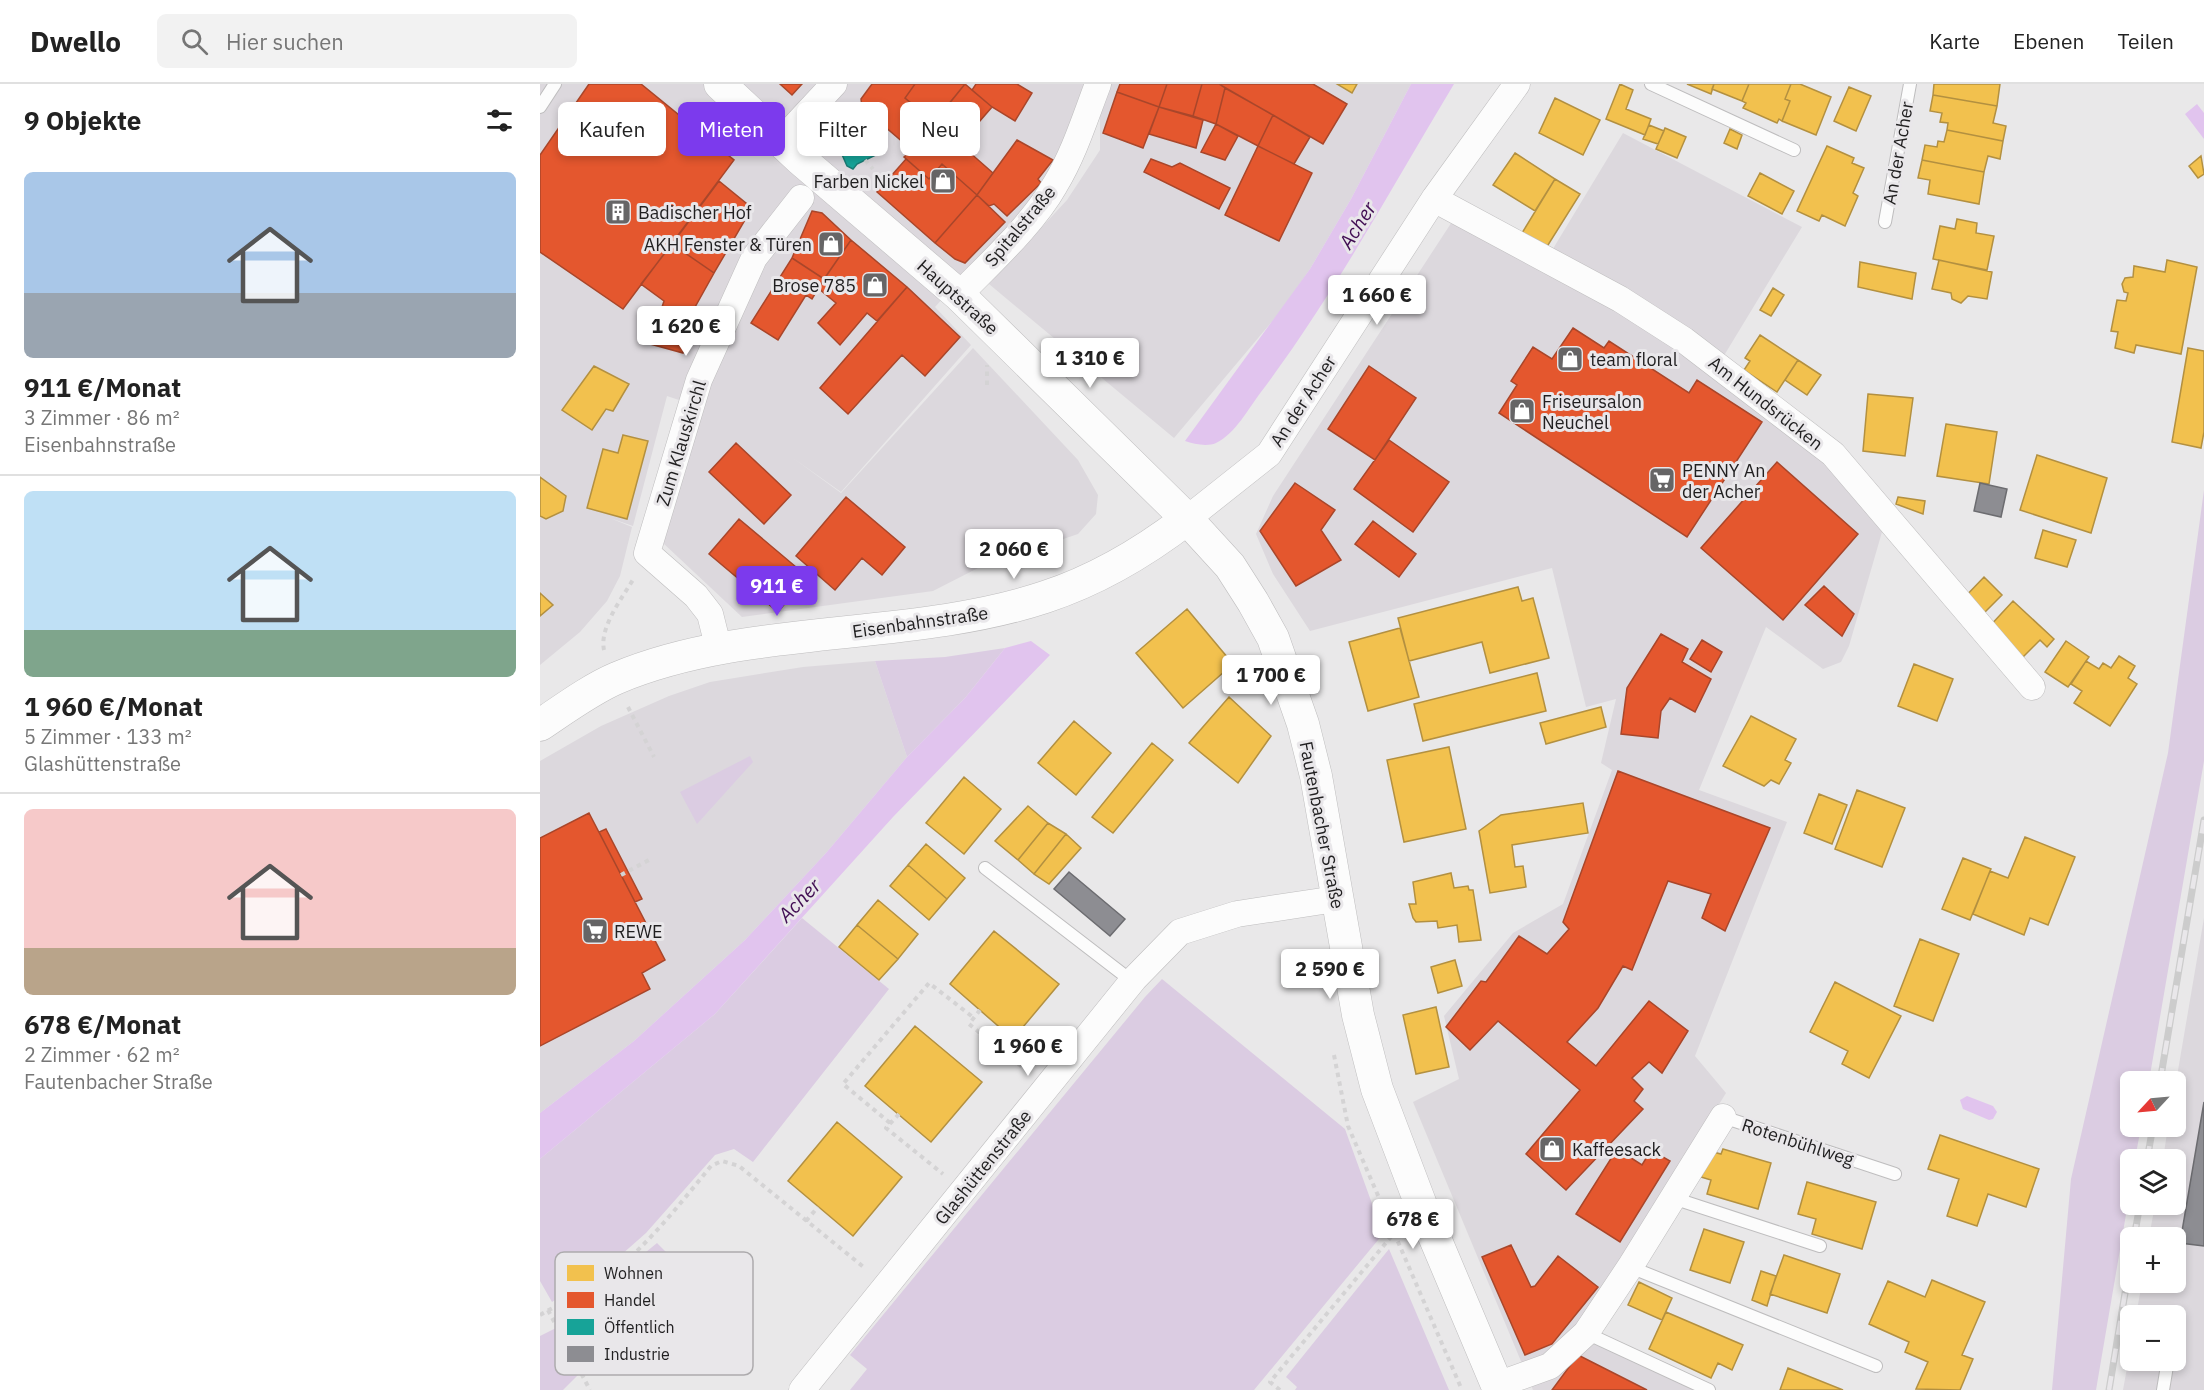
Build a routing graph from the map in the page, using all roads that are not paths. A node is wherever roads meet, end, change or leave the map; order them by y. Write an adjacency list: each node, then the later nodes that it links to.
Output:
1 (555, 84): 9 (lane)
2 (720, 84): 8 (street, Hauptstraße)
3 (1098, 84): 16 (street, Spitalstraße)
4 (1516, 84): 14 (street, An der Acher)
5 (1651, 84): 12 (lane)
6 (1910, 84): 15 (lane, An der Acher)
7 (832, 86): 10 (street)
8 (739, 102)
9 (540, 107)
10 (785, 137)
11 (785, 144): 16 (street, Hauptstraße)
12 (1794, 150)
13 (801, 198): 18 (street, Zum Klauskirchl)
14 (1434, 199): 17 (street, An der Acher); 19 (street, Am Hundsrücken)
15 (1885, 222)
16 (959, 295): 17 (street, Hauptstraße)
17 (1187, 519): 18 (street, Eisenbahnstraße); 22 (street, Fautenbacher Straße)
18 (719, 650): 20 (street, Eisenbahnstraße)
19 (2032, 687)
20 (540, 726)
21 (985, 868): 23 (lane)
22 (1336, 899): 23 (street, Glashüttenstraße); 32 (street, Fautenbacher Straße)
23 (1133, 982): 33 (street, Glashüttenstraße)
24 (1723, 1117): 25 (lane, Rotenbühlweg); 26 (street, Rotenbühlweg)
25 (1895, 1174)
26 (1674, 1198): 27 (lane); 28 (street, Rotenbühlweg)
27 (1820, 1246)
28 (1630, 1267): 29 (street, Rotenbühlweg); 30 (lane)
29 (1586, 1333): 32 (street, Rotenbühlweg); 34 (lane)
30 (1876, 1366)
31 (2166, 1371): 35 (lane)
32 (1498, 1387)
33 (802, 1390)
34 (1709, 1390)
35 (2163, 1390)

